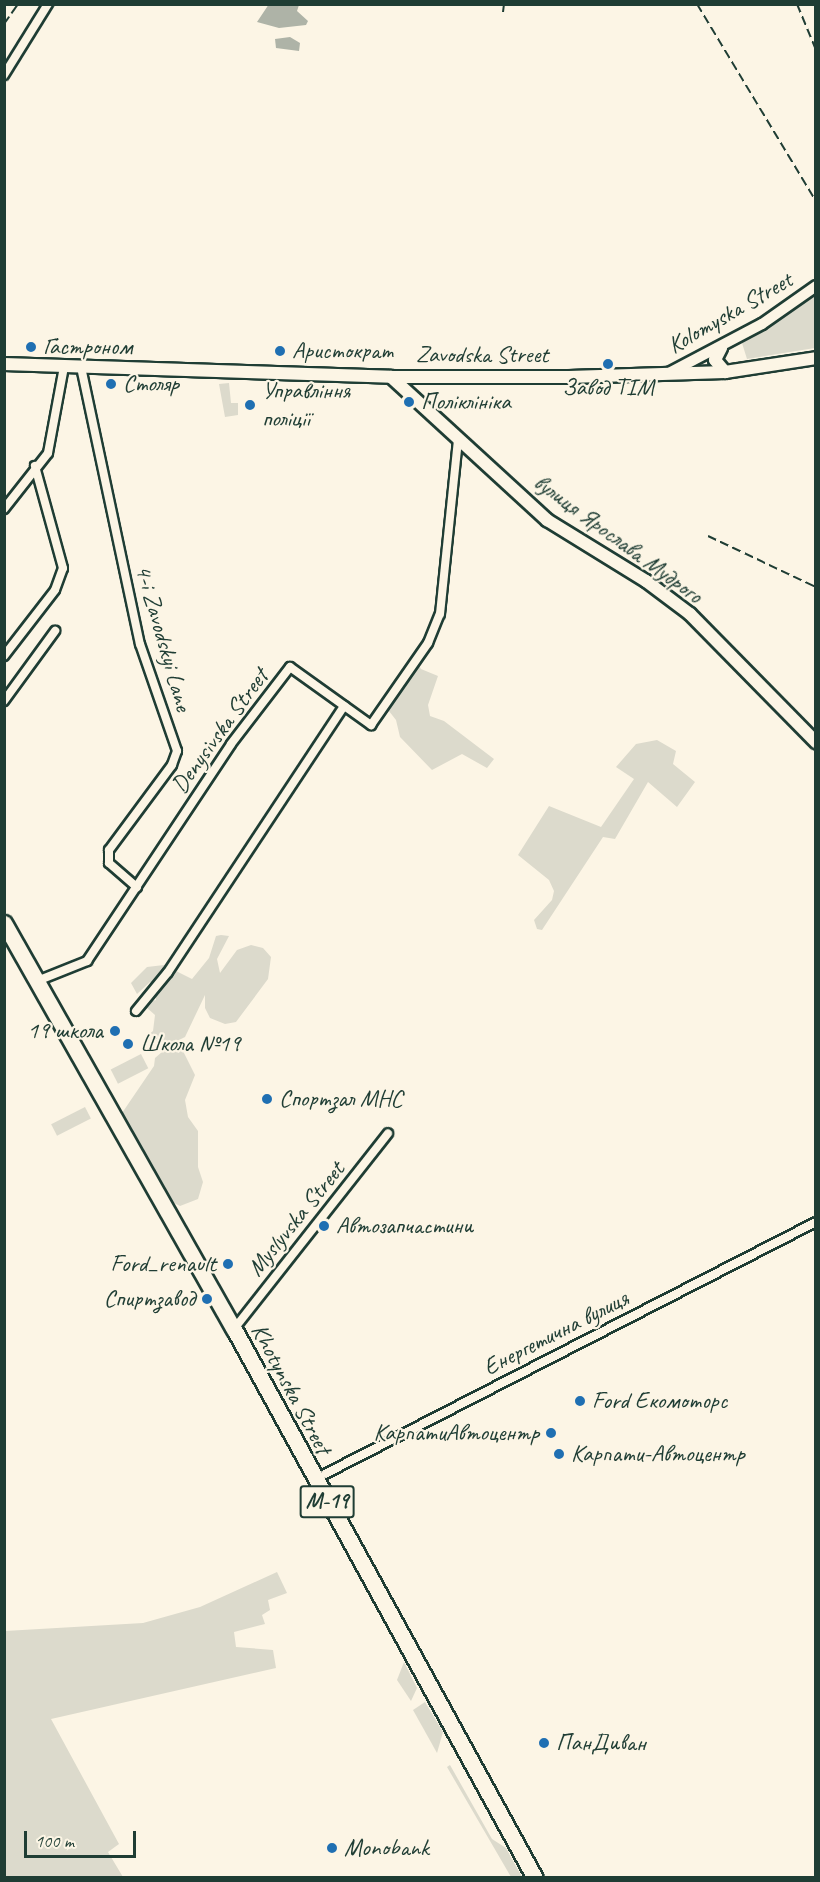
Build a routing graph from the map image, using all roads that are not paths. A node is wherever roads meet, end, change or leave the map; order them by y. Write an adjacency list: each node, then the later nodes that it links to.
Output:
1 (48, 4): 2 (street)
2 (4, 75)
3 (816, 286): 4 (street, Kolomyska Street)
4 (722, 348): 9 (main road); 10 (street, Kolomyska Street)
5 (816, 358): 9 (main road, Zavodska Street)
6 (4, 364): 7 (main road, Zavodska Street)
7 (64, 367): 8 (main road, Zavodska Street); 13 (street)
8 (81, 367): 11 (main road, Zavodska Street); 20 (street, 4-i Zavodskyi Lane)
9 (725, 372): 10 (main road, Zavodska Street)
10 (665, 375): 11 (main road, Zavodska Street)
11 (391, 377): 12 (main road, вулиця Ярослава Мудрого)
12 (458, 439): 18 (street, Denysivska Street); 19 (main road, вулиця Ярослава Мудрого)
13 (35, 466): 14 (street); 16 (street)
14 (4, 509)
15 (55, 631): 17 (street)
16 (4, 656)
17 (4, 702)
18 (344, 706): 20 (street, Denysivska Street); 23 (street)
19 (816, 742)
20 (136, 886): 22 (street, Denysivska Street)
21 (4, 923): 22 (highway, Khotynska Street / М-19)
22 (37, 981): 26 (highway, Khotynska Street / М-19)
23 (136, 1011)
24 (388, 1133): 26 (street, Myslyvska Street)
25 (816, 1222): 27 (street, Енергетична вулиця)
26 (234, 1329): 27 (highway, Khotynska Street / М-19)
27 (320, 1477): 28 (highway, Khotynska Street / М-19)
28 (535, 1878)

